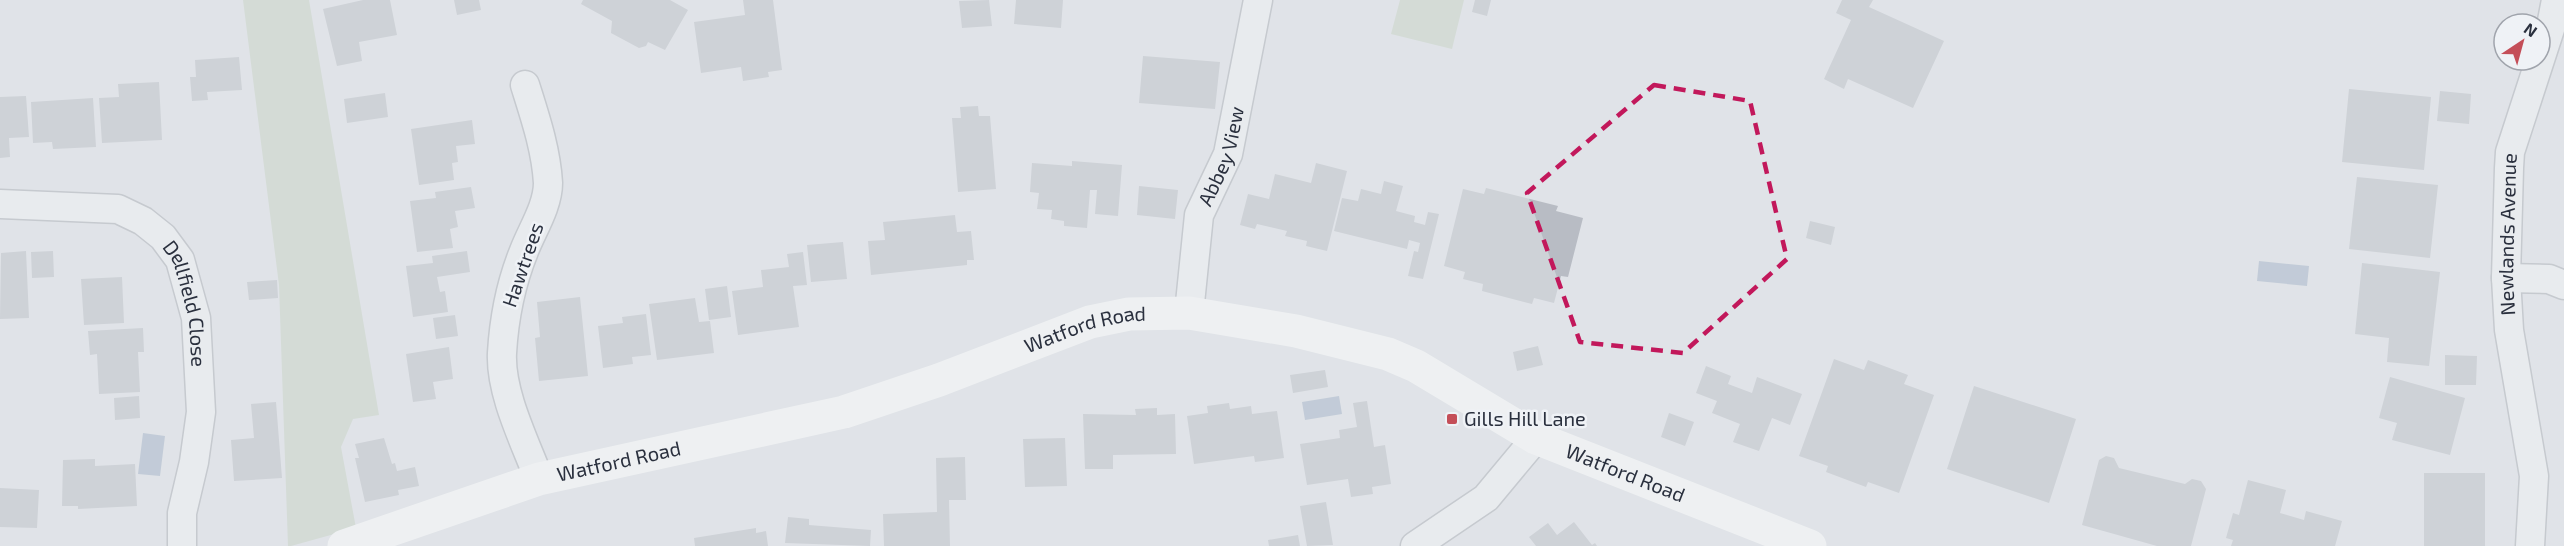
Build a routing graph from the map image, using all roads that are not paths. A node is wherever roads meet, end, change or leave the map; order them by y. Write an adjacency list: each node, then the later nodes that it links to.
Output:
1 (1258, 0): 7 (street, Abbey View)
2 (2556, 0): 5 (street, Newlands Avenue)
3 (525, 85): 9 (street, Hawtrees)
4 (0, 204): 10 (street, Dellfield Close)
5 (2506, 278): 6 (street); 14 (street, Newlands Avenue)
6 (2564, 285)
7 (1189, 313): 8 (main road, Watford Road); 9 (main road, Watford Road)
8 (1536, 438): 12 (street); 13 (main road, Watford Road)
9 (538, 479): 11 (main road, Watford Road)
10 (182, 546)
11 (344, 546)
12 (1415, 546)
13 (1810, 546)
14 (2530, 546)

